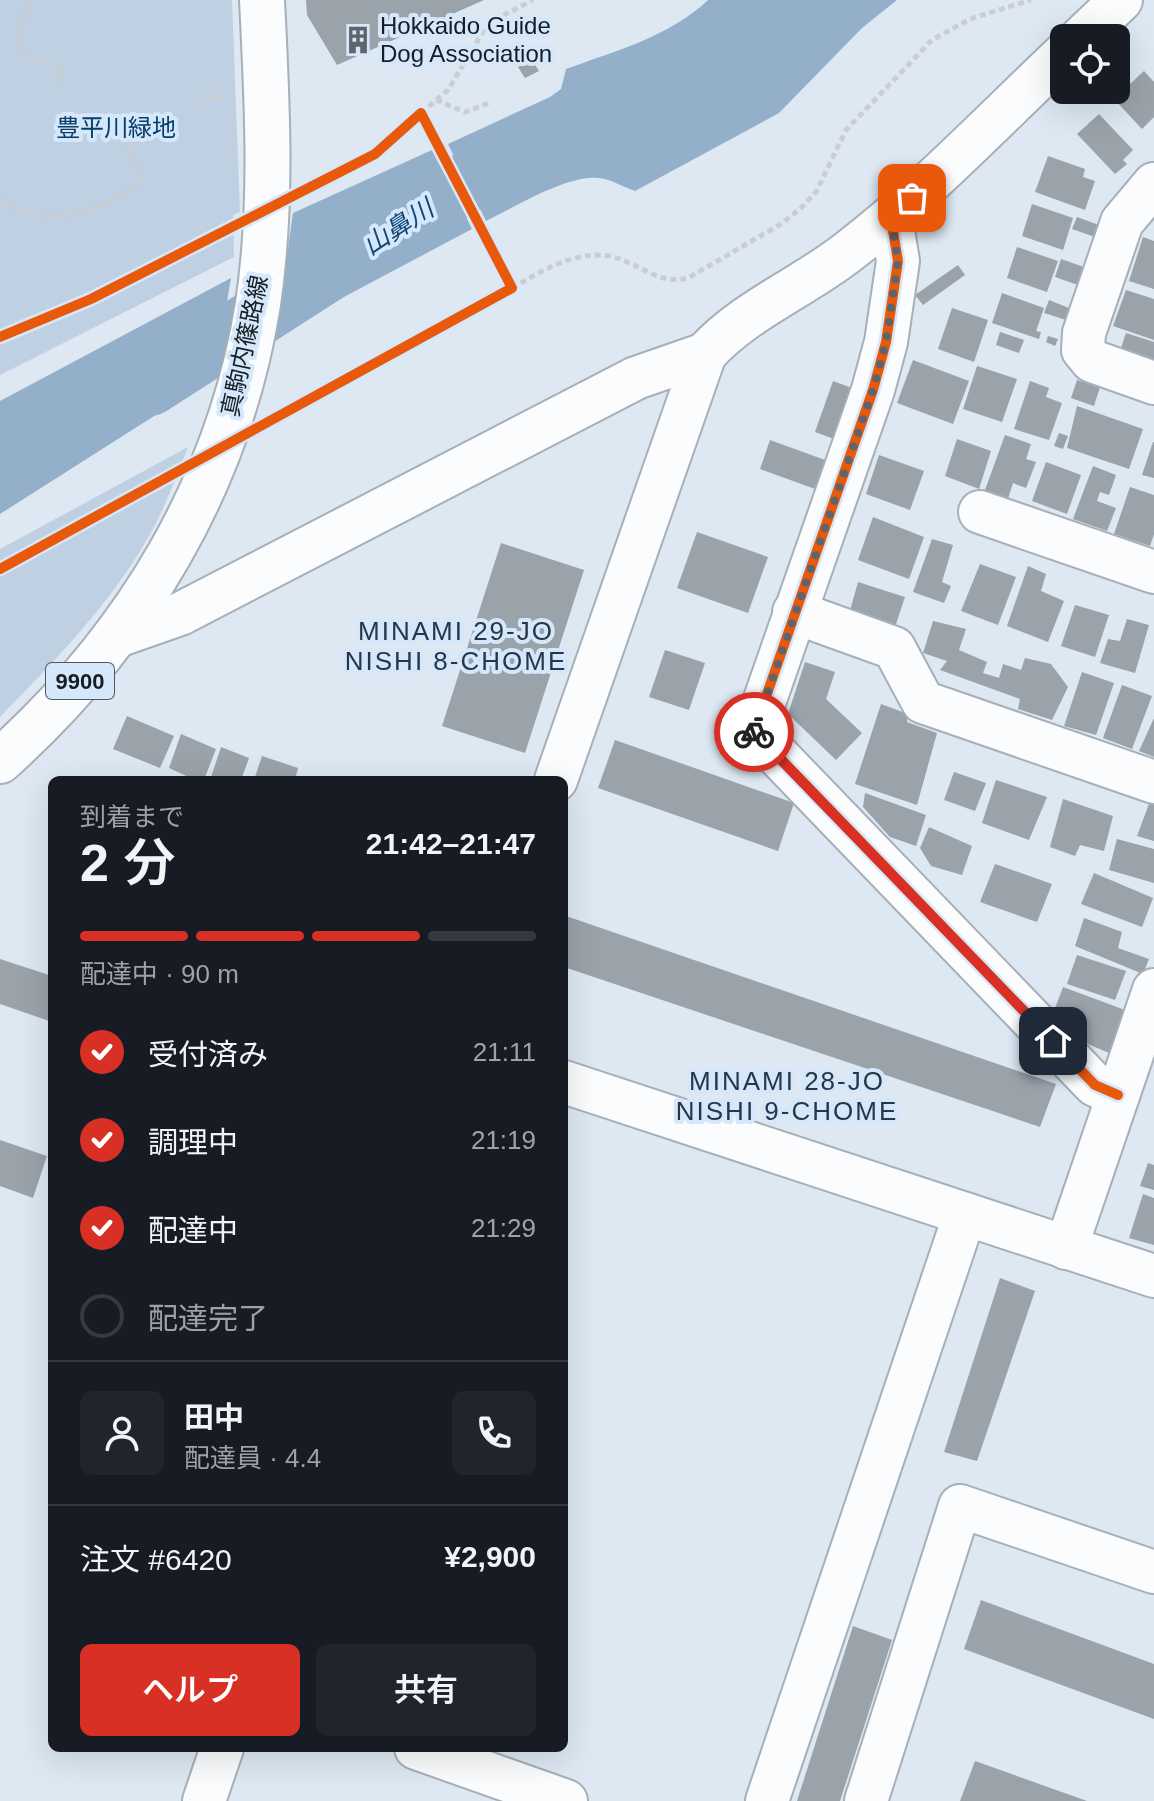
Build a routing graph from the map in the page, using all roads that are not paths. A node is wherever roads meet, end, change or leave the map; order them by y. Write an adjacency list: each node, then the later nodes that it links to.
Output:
1 (262, 0): 12 (main road, 真駒内篠路線 / 9900)
2 (1121, 0): 3 (street)
3 (1096, 24)
4 (1050, 67): 6 (street)
5 (1149, 196): 8 (street)
6 (891, 219): 7 (street); 11 (street)
7 (705, 354): 12 (street); 14 (street)
8 (1154, 383)
9 (980, 512): 10 (street)
10 (1154, 572)
11 (794, 612): 15 (street); 18 (street)
12 (120, 635): 13 (main road, 真駒内篠路線 / 9900)
13 (0, 761)
14 (557, 776)
15 (1154, 782)
16 (1154, 990): 18 (street)
17 (568, 1083): 19 (street)
18 (1118, 1095): 20 (street)
19 (965, 1214): 20 (street); 27 (street)
20 (1066, 1248): 21 (street)
21 (1154, 1276)
22 (1154, 1572): 28 (street)
23 (221, 1752): 25 (street)
24 (427, 1752): 26 (street)
25 (204, 1801)
26 (566, 1801)
27 (767, 1801)
28 (866, 1801)

